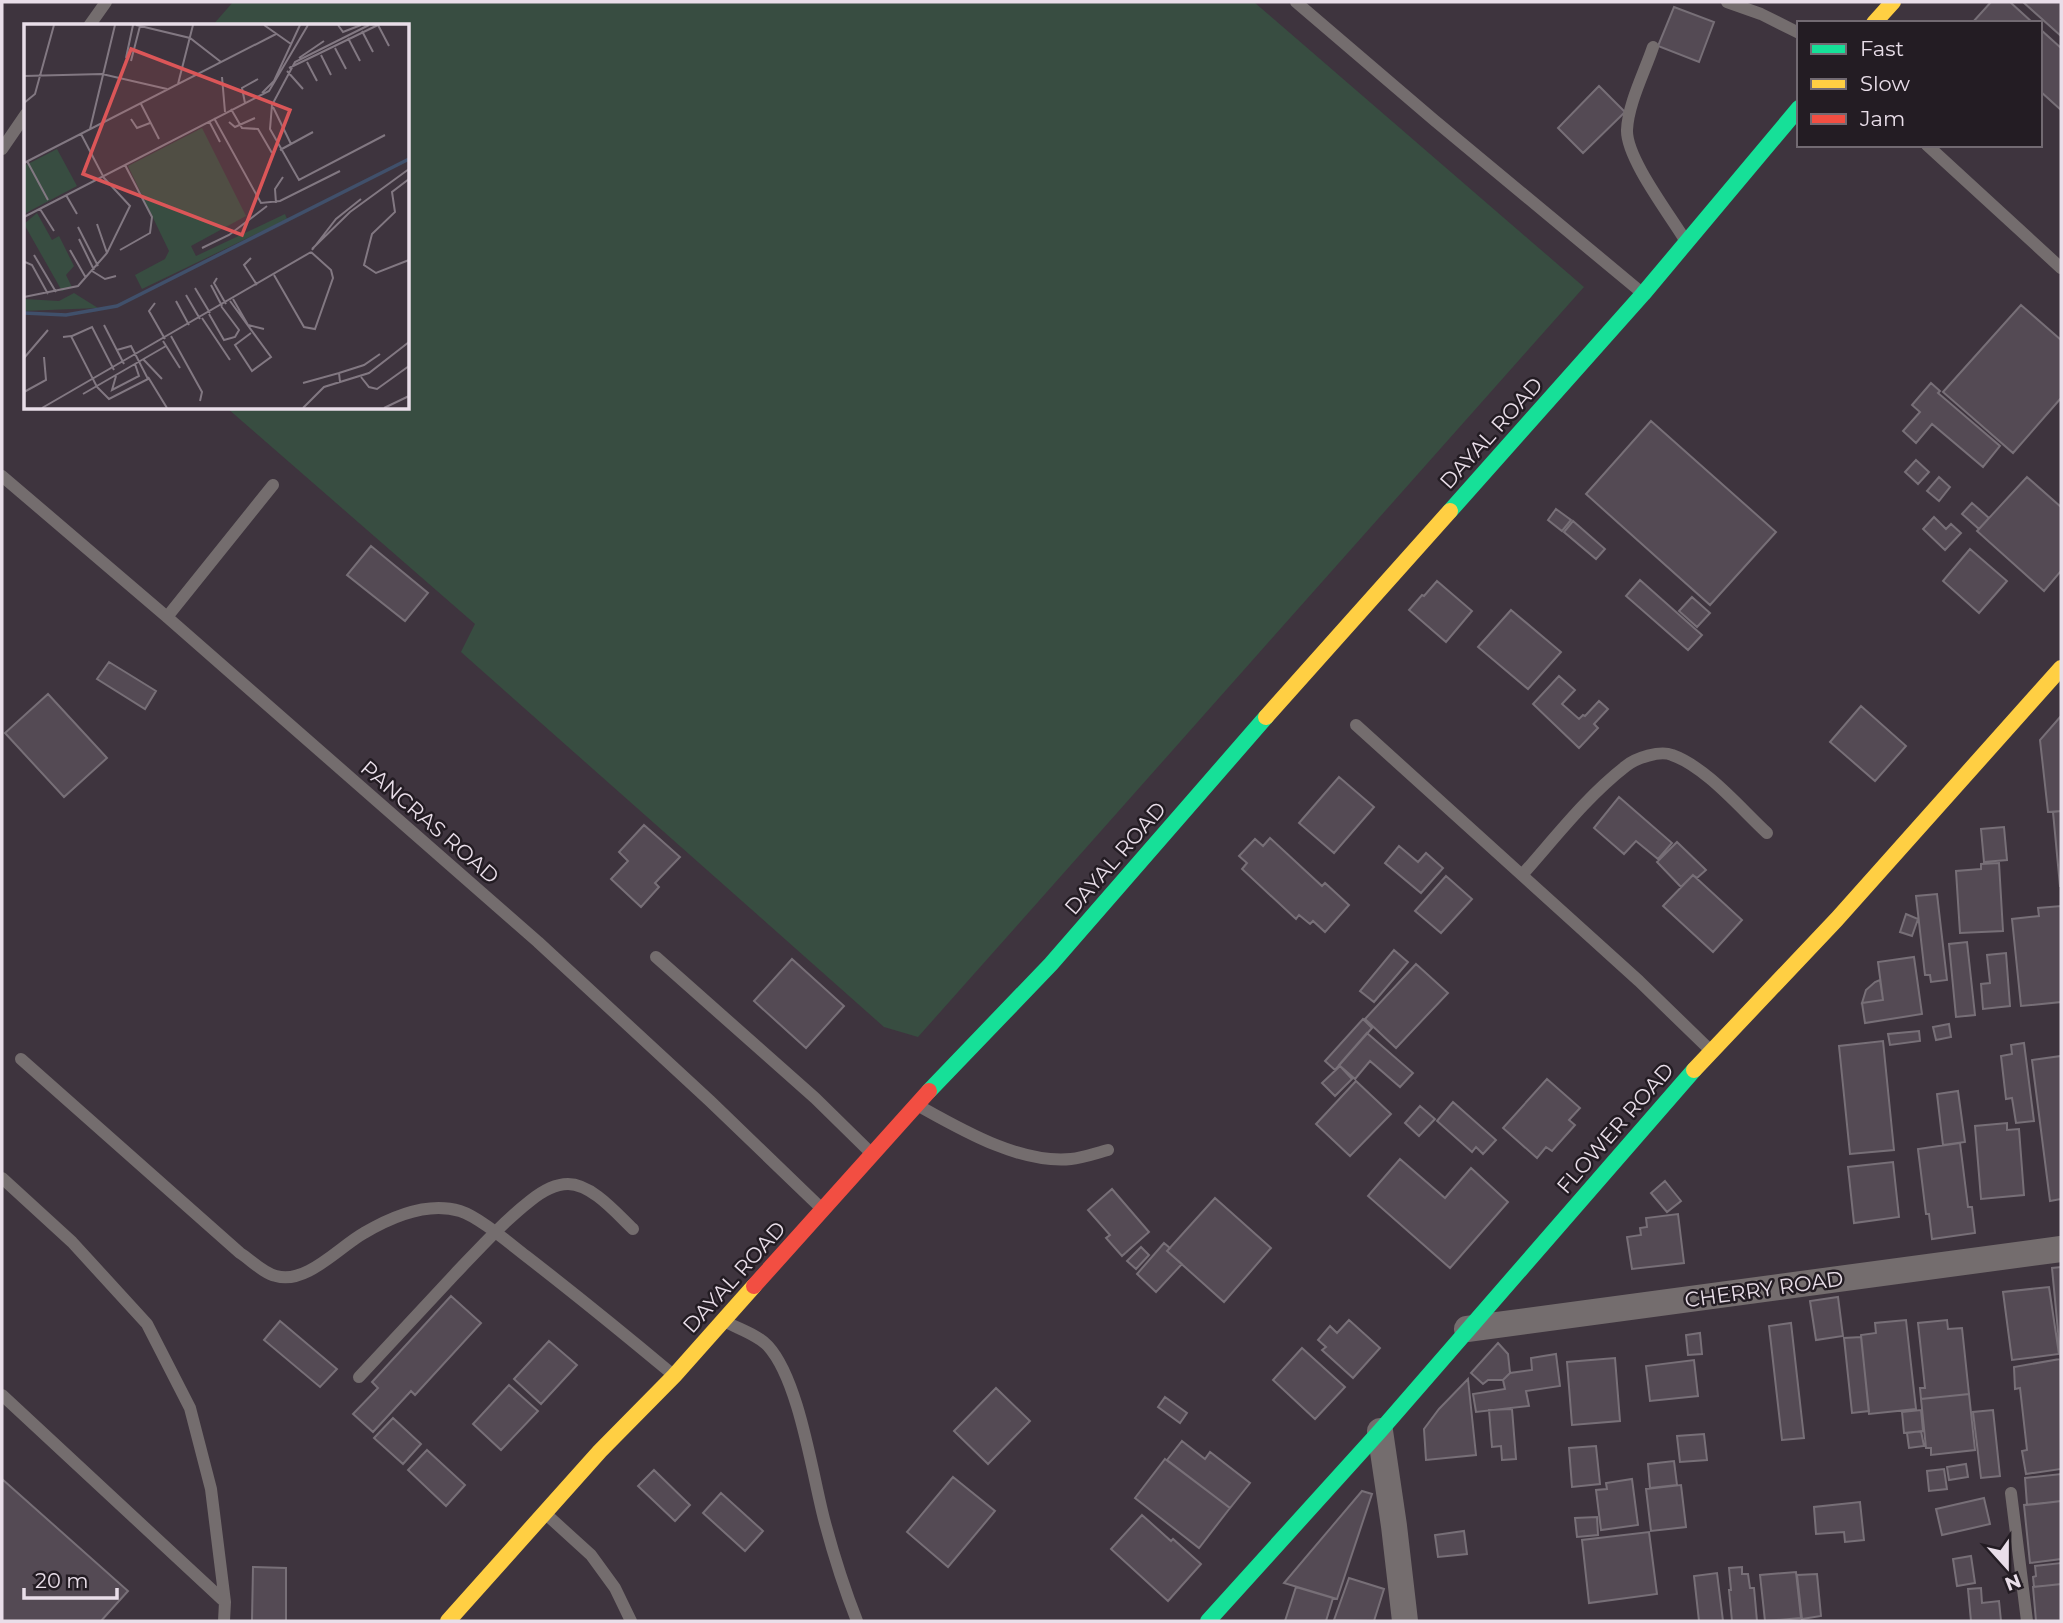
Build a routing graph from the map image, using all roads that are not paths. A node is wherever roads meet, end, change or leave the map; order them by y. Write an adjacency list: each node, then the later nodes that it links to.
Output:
1 (106, 2): 6 (lane)
2 (1296, 2): 15 (lane)
3 (1727, 2): 7 (lane)
4 (1893, 2): 5 (street)
5 (1876, 21)
6 (90, 24)
7 (1797, 32)
8 (1653, 47): 13 (lane)
9 (1797, 110): 13 (street, DAYAL ROAD)
10 (24, 117): 12 (lane)
11 (1929, 147): 14 (lane)
12 (2, 149)
13 (1687, 243): 15 (street, DAYAL ROAD)
14 (2061, 268)
15 (1643, 294): 26 (street, DAYAL ROAD)
16 (2, 475): 18 (lane, PANCRAS ROAD)
17 (273, 485): 18 (lane)
18 (167, 617): 30 (lane, PANCRAS ROAD)
19 (2061, 668): 24 (street, FLOWER ROAD)
20 (1356, 725): 22 (lane)
21 (1767, 833): 22 (lane)
22 (1522, 875): 24 (lane)
23 (656, 957): 28 (lane)
24 (1711, 1051): 35 (street, FLOWER ROAD)
25 (21, 1059): 32 (lane)
26 (916, 1104): 27 (lane); 28 (street, DAYAL ROAD)
27 (1108, 1150)
28 (872, 1154): 30 (street, DAYAL ROAD)
29 (2, 1178): 42 (lane)
30 (823, 1210): 34 (street, DAYAL ROAD)
31 (633, 1229): 32 (lane)
32 (495, 1232): 36 (lane); 37 (lane)
33 (2061, 1249): 35 (street, CHERRY ROAD)
34 (722, 1319): 36 (street, DAYAL ROAD); 46 (lane)
35 (1467, 1329): 39 (street, FLOWER ROAD)
36 (674, 1376): 41 (street, DAYAL ROAD)
37 (359, 1377)
38 (2, 1395): 42 (lane)
39 (1380, 1431): 47 (street, FLOWER ROAD); 48 (street)
40 (2011, 1493): 49 (lane)
41 (545, 1513): 44 (street, DAYAL ROAD); 45 (lane)
42 (225, 1602): 43 (lane)
43 (224, 1621)
44 (448, 1621)
45 (631, 1621)
46 (857, 1621)
47 (1208, 1621)
48 (1405, 1621)
49 (2026, 1621)

